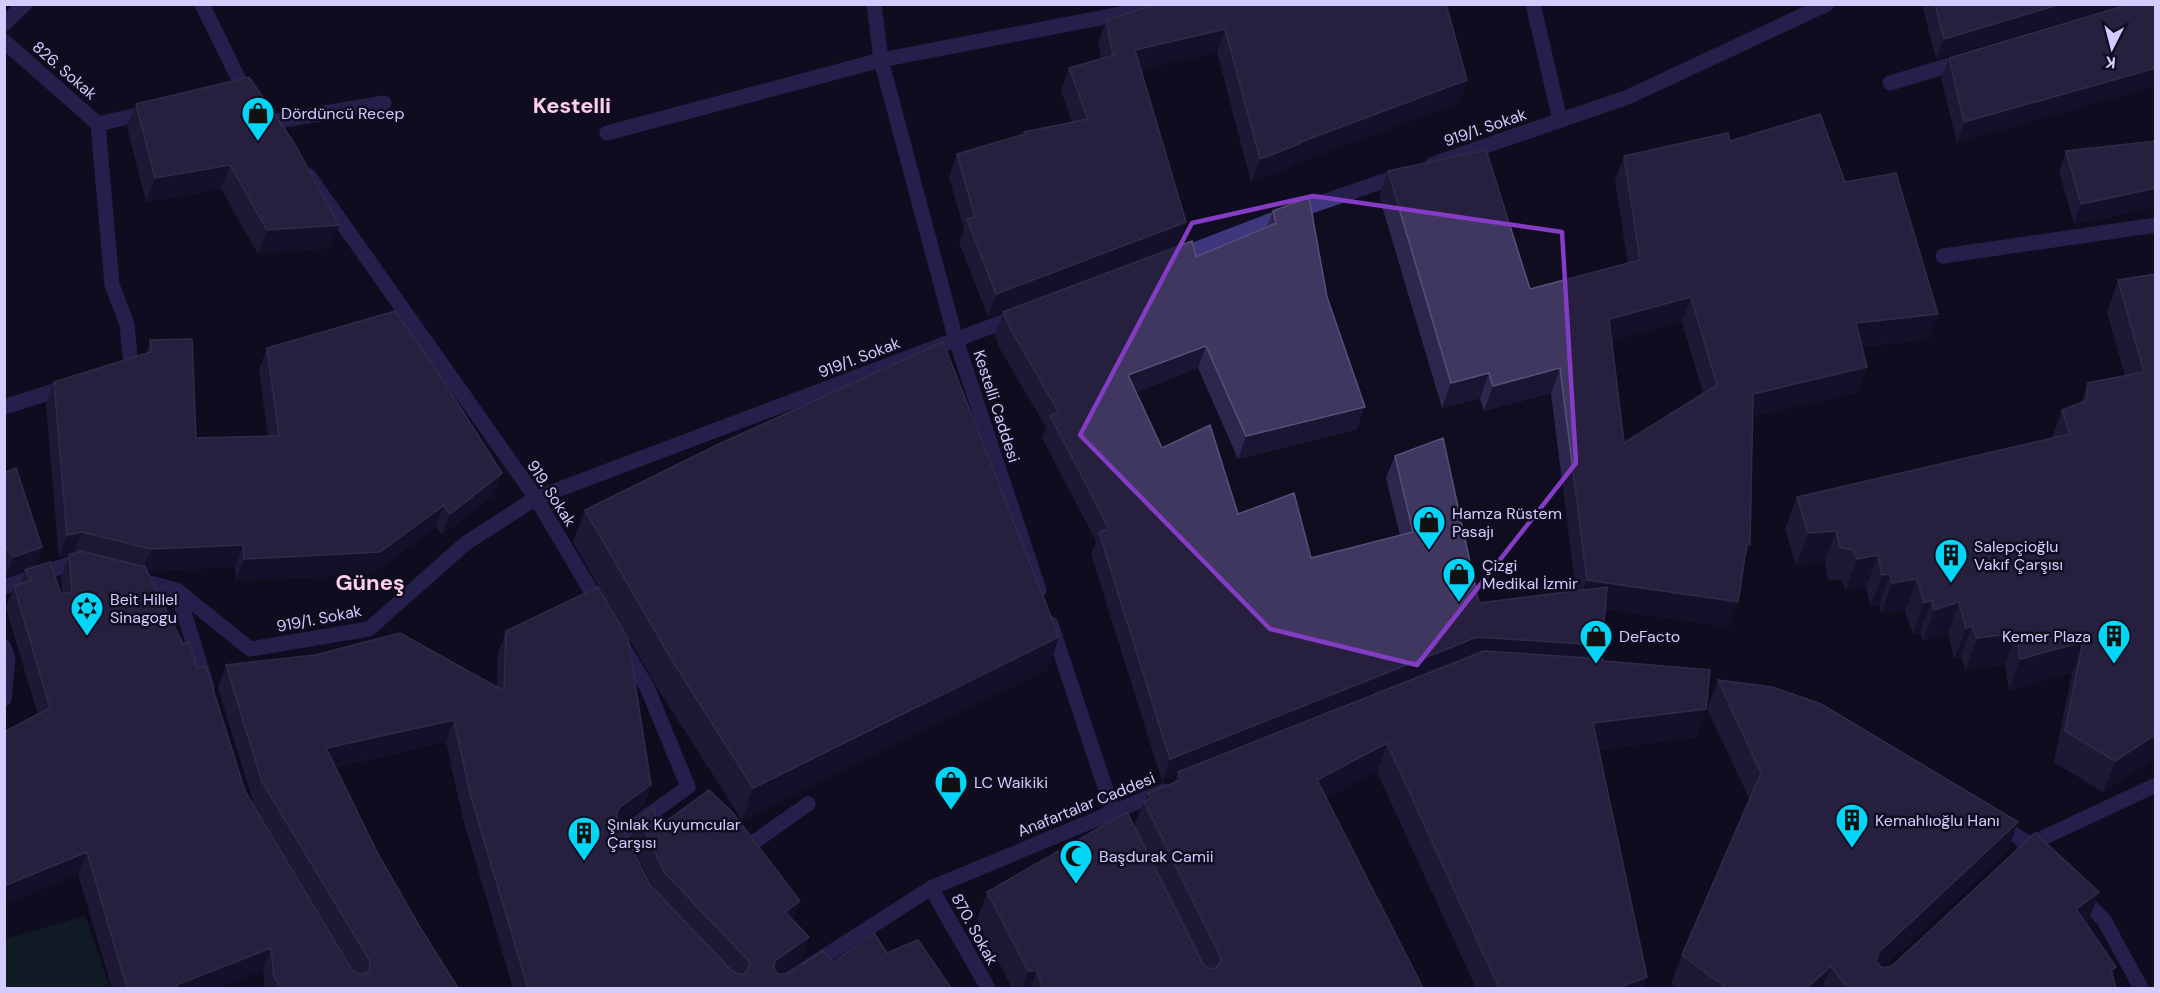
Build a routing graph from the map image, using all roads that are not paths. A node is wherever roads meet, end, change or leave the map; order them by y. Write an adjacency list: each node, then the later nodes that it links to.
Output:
1 (25, 4): 7 (street)
2 (202, 4): 12 (street)
3 (874, 4): 10 (street, Kestelli Caddesi)
4 (1173, 4): 10 (street)
5 (1533, 4): 14 (street)
6 (1827, 4): 14 (street, 919/1. Sokak)
7 (4, 24)
8 (4, 41): 15 (street, 826. Sokak)
9 (1978, 57): 11 (street)
10 (881, 60): 16 (street); 22 (street, Kestelli Caddesi)
11 (1890, 82)
12 (384, 103)
13 (165, 108): 15 (street, 826. Sokak)
14 (1560, 120): 20 (street, 919/1. Sokak)
15 (98, 124): 23 (street)
16 (607, 132)
17 (298, 160): 26 (street, 919. Sokak)
18 (2156, 225): 19 (street)
19 (1943, 256)
20 (1166, 260)
21 (1034, 311): 22 (street, 919/1. Sokak)
22 (956, 340): 26 (street, 919/1. Sokak); 37 (street, Kestelli Caddesi)
23 (126, 368)
24 (89, 380): 25 (street)
25 (4, 407)
26 (536, 498): 30 (street, 919/1. Sokak); 41 (street, 919. Sokak)
27 (103, 571): 29 (street)
28 (124, 576): 30 (street)
29 (4, 587)
30 (177, 590): 33 (street)
31 (4, 647): 32 (street)
32 (4, 699)
33 (211, 699)
34 (1179, 785): 37 (street, Anafartalar Caddesi)
35 (2156, 785): 40 (street)
36 (808, 804): 39 (street)
37 (1116, 816): 45 (street, Anafartalar Caddesi)
38 (1990, 819): 40 (street)
39 (727, 823)
40 (2030, 844): 42 (street); 43 (street)
41 (628, 858)
42 (2013, 860)
43 (2046, 861)
44 (2071, 886): 48 (street)
45 (932, 888): 46 (street, Anafartalar Caddesi); 47 (street, 870. Sokak)
46 (775, 988)
47 (988, 988)
48 (2141, 988)

